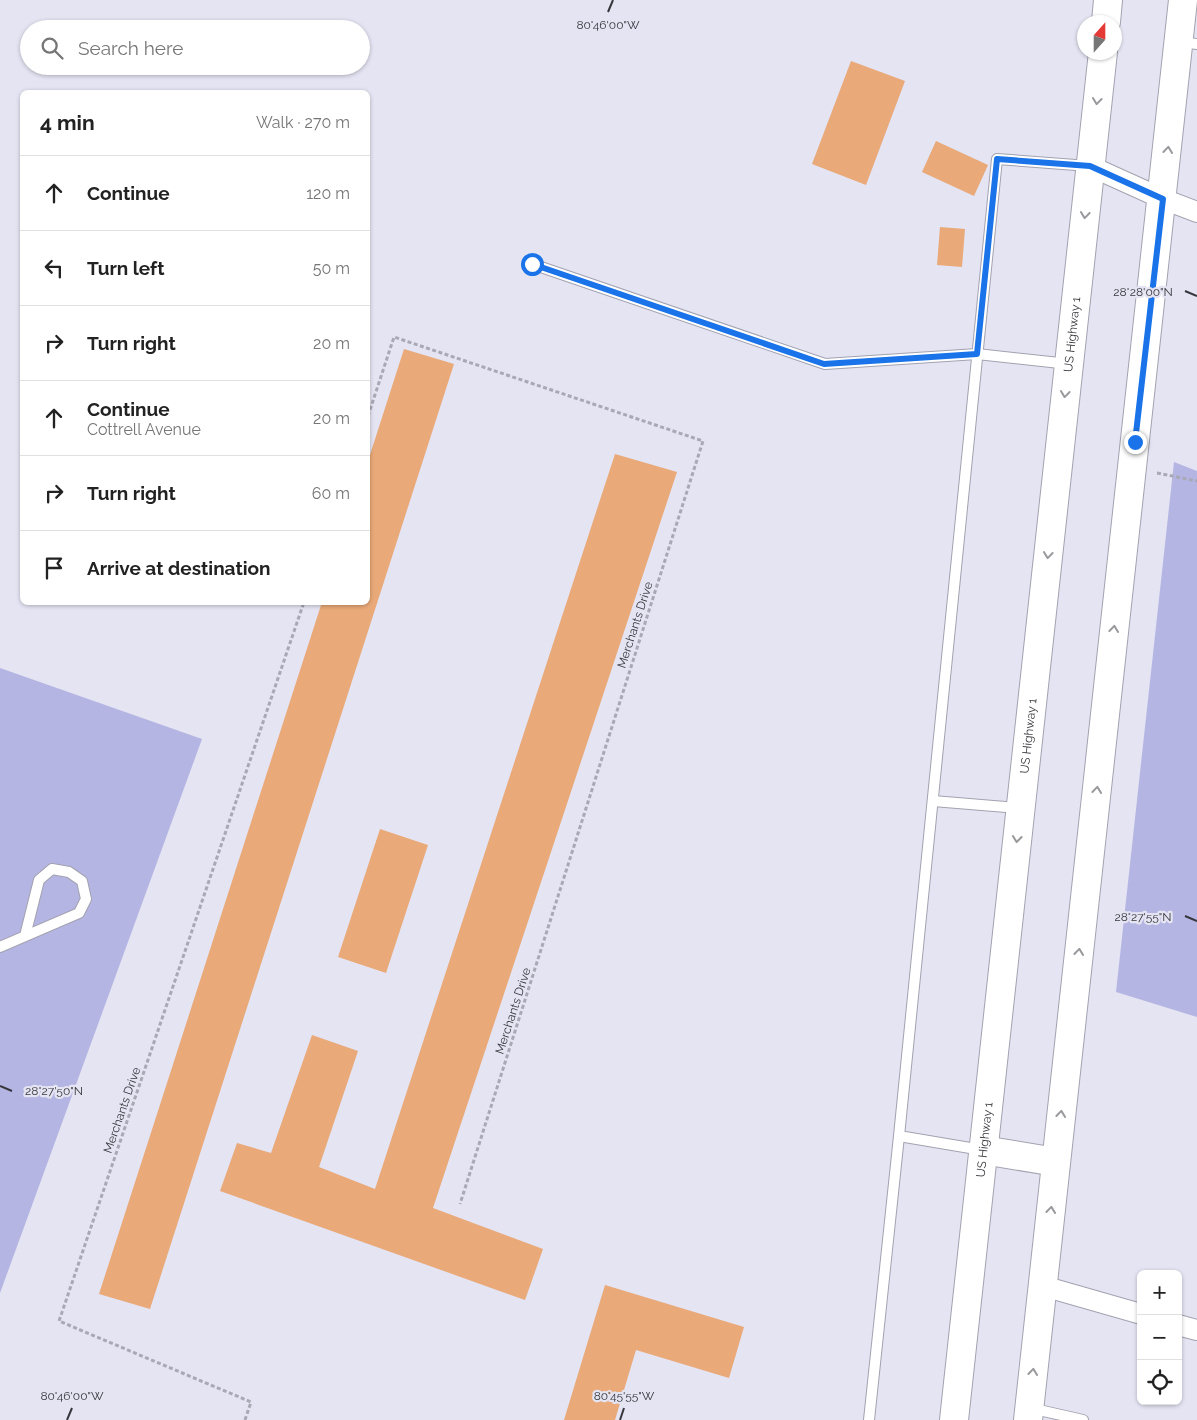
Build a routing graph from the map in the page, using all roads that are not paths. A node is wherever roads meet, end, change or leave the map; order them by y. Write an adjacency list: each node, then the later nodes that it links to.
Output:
1 (1108, 0): 3 (main road)
2 (1183, 0): 4 (main road)
3 (1107, 15)
4 (1188, 43): 7 (main road, one-way to 4)
5 (1102, 60): 6 (main road, US Highway 1, one-way to 6)
6 (1090, 166): 7 (street); 10 (lane); 11 (main road, US Highway 1, one-way to 11)
7 (1163, 199): 8 (street); 18 (main road, one-way to 7)
8 (1197, 212)
9 (532, 264): 10 (lane)
10 (977, 354): 11 (lane); 12 (lane)
11 (1069, 364): 13 (main road, US Highway 1, one-way to 13)
12 (933, 801): 13 (lane); 16 (lane)
13 (1020, 808): 17 (main road, US Highway 1, one-way to 17)
14 (25, 936): 14 (lane); 15 (lane)
15 (0, 947)
16 (899, 1136): 17 (lane); 24 (lane)
17 (983, 1150): 18 (main road); 25 (main road, US Highway 1)
18 (1056, 1162): 19 (main road, one-way to 18)
19 (1043, 1286): 20 (street); 23 (main road, one-way to 19)
20 (1137, 1313)
21 (1182, 1326): 22 (street)
22 (1197, 1330)
23 (1029, 1414): 26 (lane)
24 (869, 1420)
25 (954, 1420)
26 (1083, 1420)

